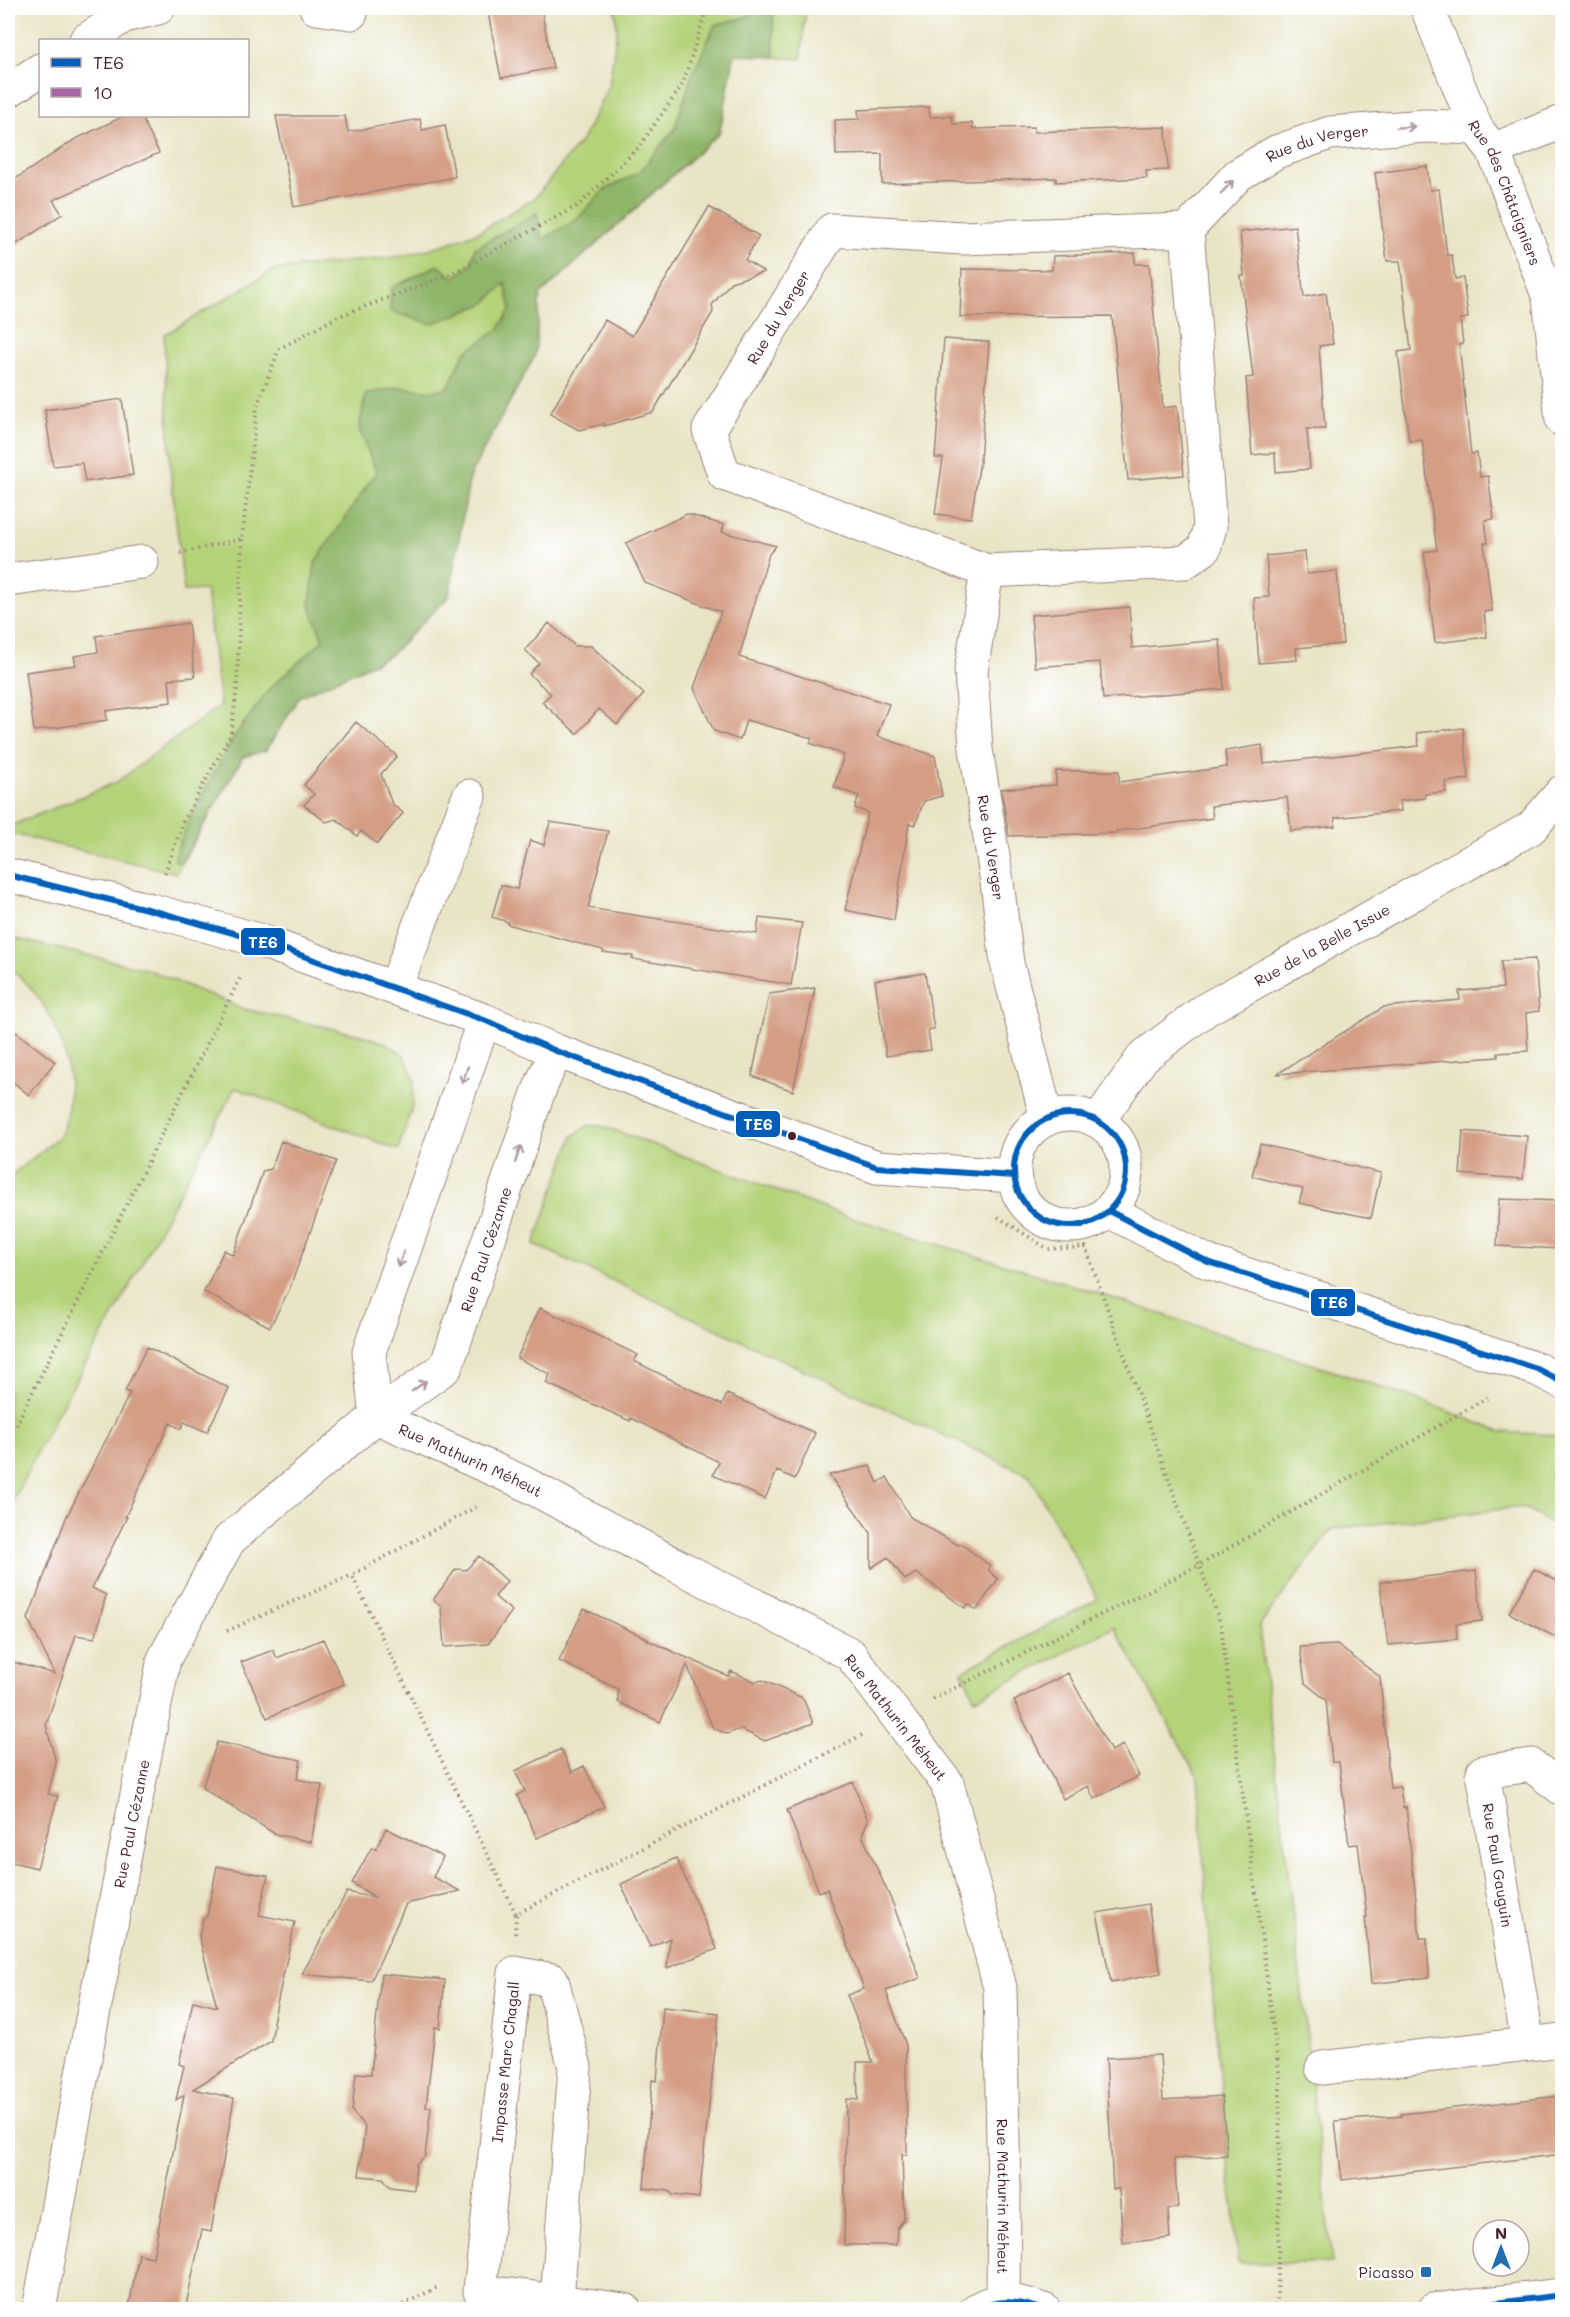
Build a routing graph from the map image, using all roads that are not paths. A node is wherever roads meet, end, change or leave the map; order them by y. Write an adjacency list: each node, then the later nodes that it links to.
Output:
1 (158, 8): 5 (street)
2 (316, 8): 4 (street)
3 (1427, 8): 9 (street, Rue des Châtaigniers)
4 (351, 13)
5 (88, 39)
6 (39, 71): 7 (street)
7 (8, 91)
8 (1563, 122): 9 (street)
9 (1485, 139): 10 (street, Rue du Verger, one-way to 9); 11 (street, Rue des Châtaigniers)
10 (1187, 230): 13 (street, Rue du Verger); 13 (street, Rue du Verger)
11 (1563, 420)
12 (142, 562): 14 (street)
13 (987, 571): 21 (street, Rue du Verger)
14 (8, 580)
15 (1563, 792): 22 (street, Rue de la Belle Issue)
16 (469, 796): 18 (street)
17 (8, 875): 18 (street)
18 (395, 988): 19 (street)
19 (484, 1020): 20 (street); 26 (street, one-way to 26)
20 (556, 1051): 23 (street); 26 (street, Rue Paul Cézanne, one-way to 20)
21 (1047, 1119): 22 (street); 23 (street)
22 (1098, 1121): 24 (street)
23 (1014, 1176): 24 (street)
24 (1109, 1211): 25 (street)
25 (1550, 1376)
26 (376, 1417): 33 (street, Rue Mathurin Méheut); 34 (street, Rue Paul Cézanne)
27 (1563, 1789): 29 (street, Rue Paul Gauguin)
28 (1563, 2040): 29 (street)
29 (1528, 2044): 30 (street)
30 (1322, 2068)
31 (1563, 2295): 37 (street)
32 (557, 2300): 32 (street, Impasse Marc Chagall); 35 (street, Impasse Marc Chagall)
33 (989, 2305): 36 (street)
34 (39, 2310)
35 (625, 2310)
36 (1044, 2310)
37 (1434, 2310)

